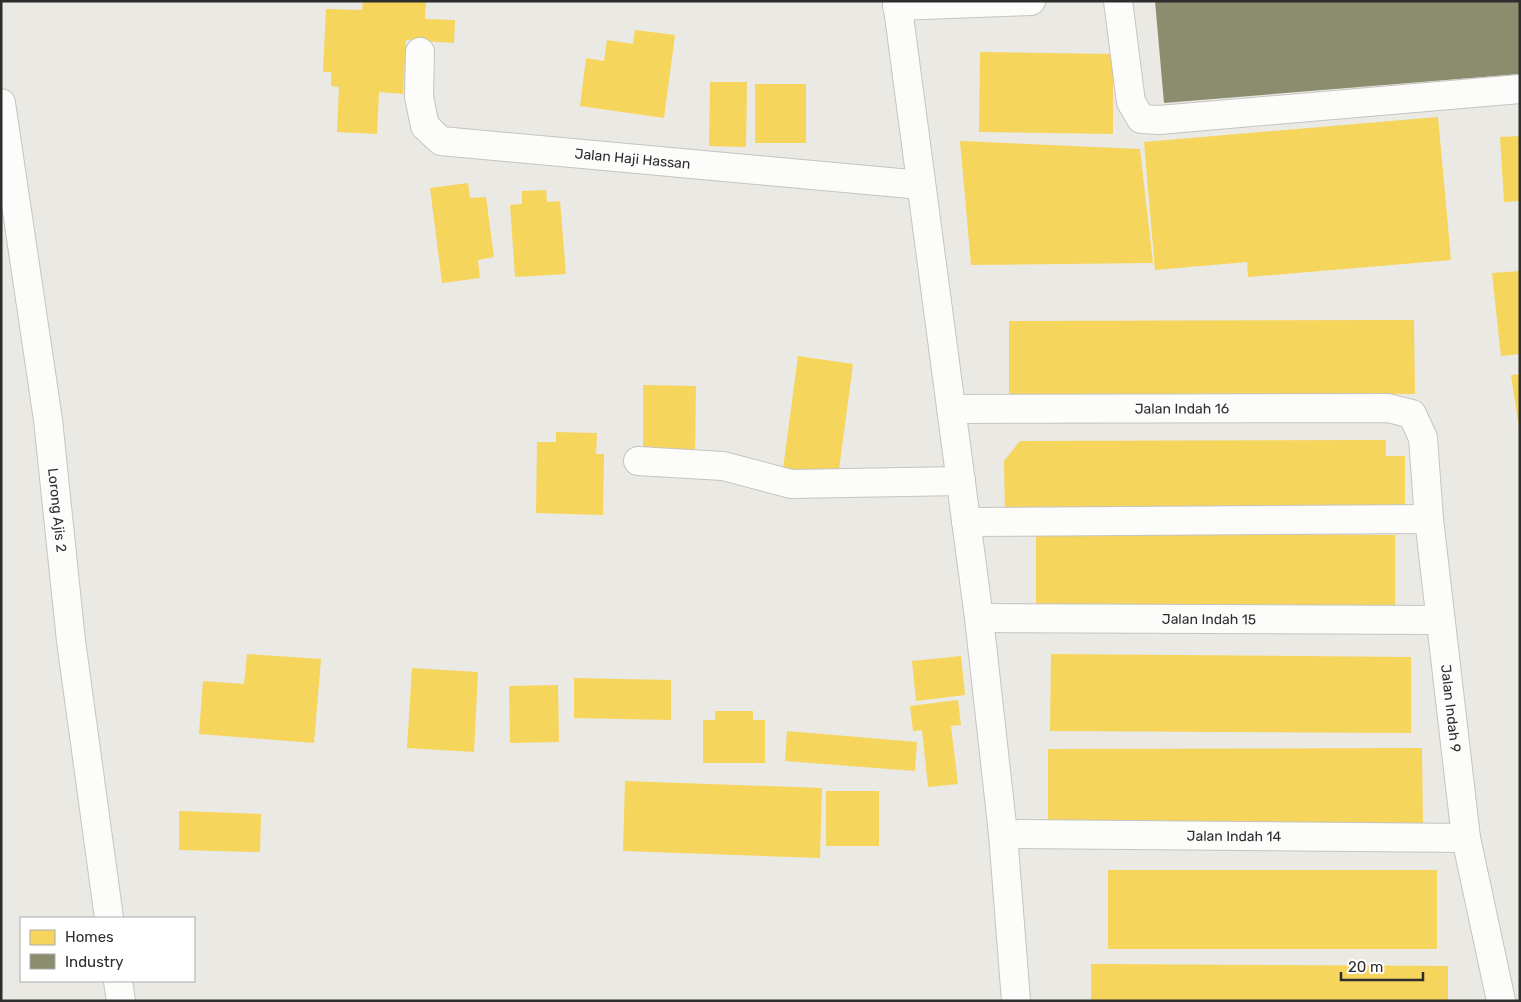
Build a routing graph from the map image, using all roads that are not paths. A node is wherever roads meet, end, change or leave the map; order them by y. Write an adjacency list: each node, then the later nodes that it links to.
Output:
1 (1031, 1): 3 (street)
2 (1118, 1): 5 (street)
3 (897, 4): 7 (street)
4 (420, 52): 7 (street, Jalan Haji Hassan)
5 (1520, 89)
6 (1, 103): 8 (street, Lorong Ajis 2)
7 (921, 185): 9 (street)
8 (8, 196): 19 (street, Lorong Ajis 2)
9 (951, 409): 10 (street, Jalan Indah 16); 12 (street)
10 (1412, 414): 13 (street, Jalan Indah 9)
11 (638, 461): 12 (street)
12 (961, 481): 14 (street)
13 (1429, 519): 14 (street); 16 (street, Jalan Indah 9)
14 (966, 522): 15 (street)
15 (979, 618): 16 (street, Jalan Indah 15); 17 (street)
16 (1440, 620): 18 (street, Jalan Indah 9)
17 (1003, 834): 18 (street, Jalan Indah 14); 22 (street)
18 (1466, 838): 23 (street, Jalan Indah 9)
19 (109, 917)
20 (118, 982): 21 (street)
21 (121, 1001)
22 (1016, 1001)
23 (1501, 1001)

